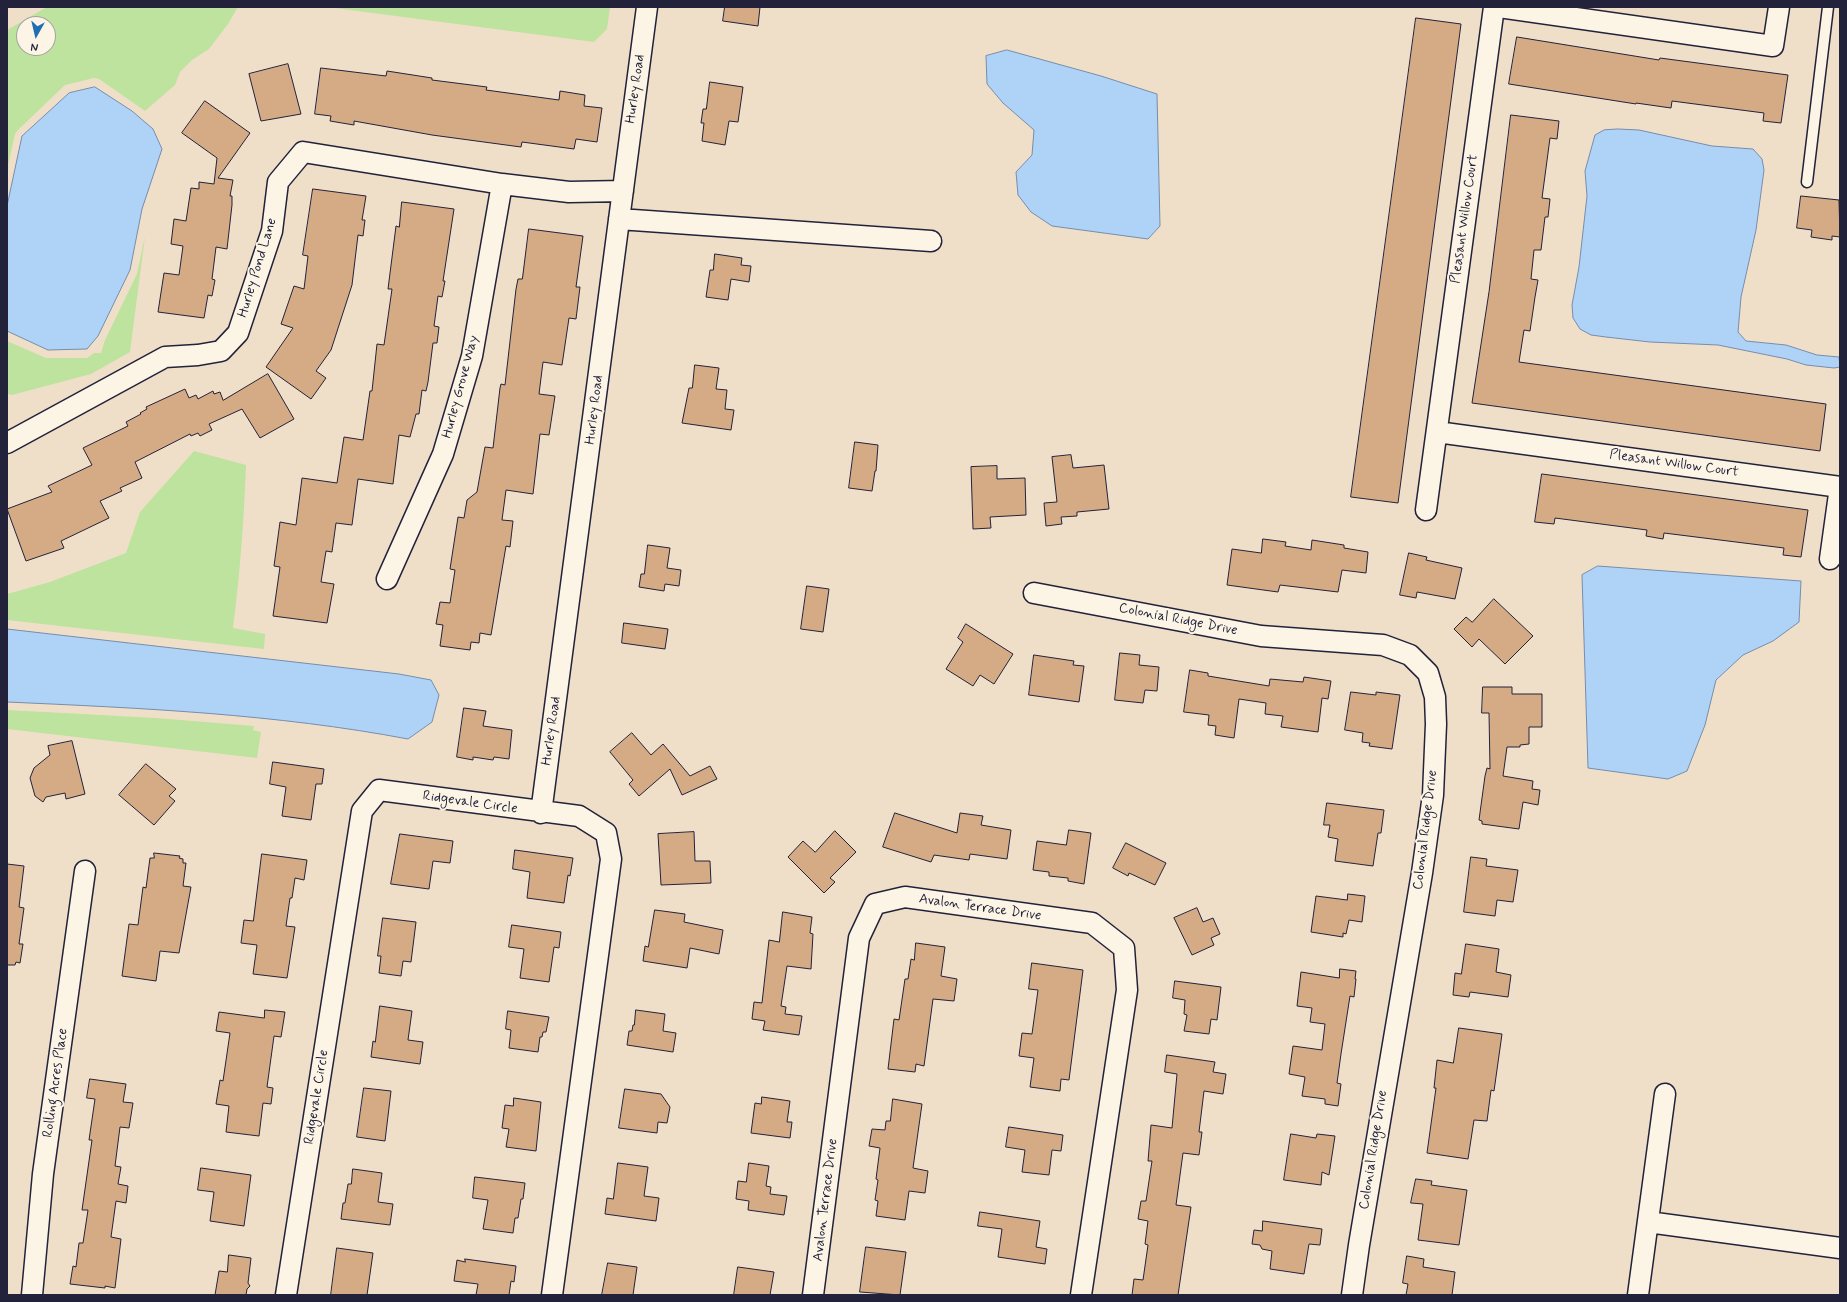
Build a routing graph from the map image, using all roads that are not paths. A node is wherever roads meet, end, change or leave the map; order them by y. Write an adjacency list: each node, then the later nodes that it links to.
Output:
1 (647, 7): 8 (street, Hurley Road)
2 (1494, 7): 11 (street, Pleasant Willow Court)
3 (1499, 7): 4 (street)
4 (1779, 7)
5 (1828, 7): 6 (lane)
6 (1807, 182)
7 (502, 184): 8 (street, Hurley Pond Lane); 12 (street, Hurley Pond Lane); 16 (street, Hurley Grove Way)
8 (623, 191): 9 (street, Hurley Road)
9 (619, 219): 10 (street); 18 (street, Hurley Road)
10 (931, 241)
11 (1437, 432): 13 (street, Pleasant Willow Court); 14 (street, Pleasant Willow Court)
12 (7, 443)
13 (1840, 487): 15 (street, Pleasant Willow Court)
14 (1426, 510)
15 (1830, 559)
16 (387, 579)
17 (1034, 593): 28 (street, Colonial Ridge Drive)
18 (541, 813): 24 (street, Ridgevale Circle); 25 (street, Ridgevale Circle)
19 (84, 871): 23 (street, Rolling Acres Place)
20 (1665, 1094): 21 (street)
21 (1648, 1222): 22 (street); 29 (street)
22 (1840, 1248)
23 (32, 1295)
24 (286, 1295)
25 (552, 1295)
26 (813, 1295): 27 (street, Avalon Terrace Drive)
27 (1082, 1295)
28 (1352, 1295)
29 (1638, 1295)

